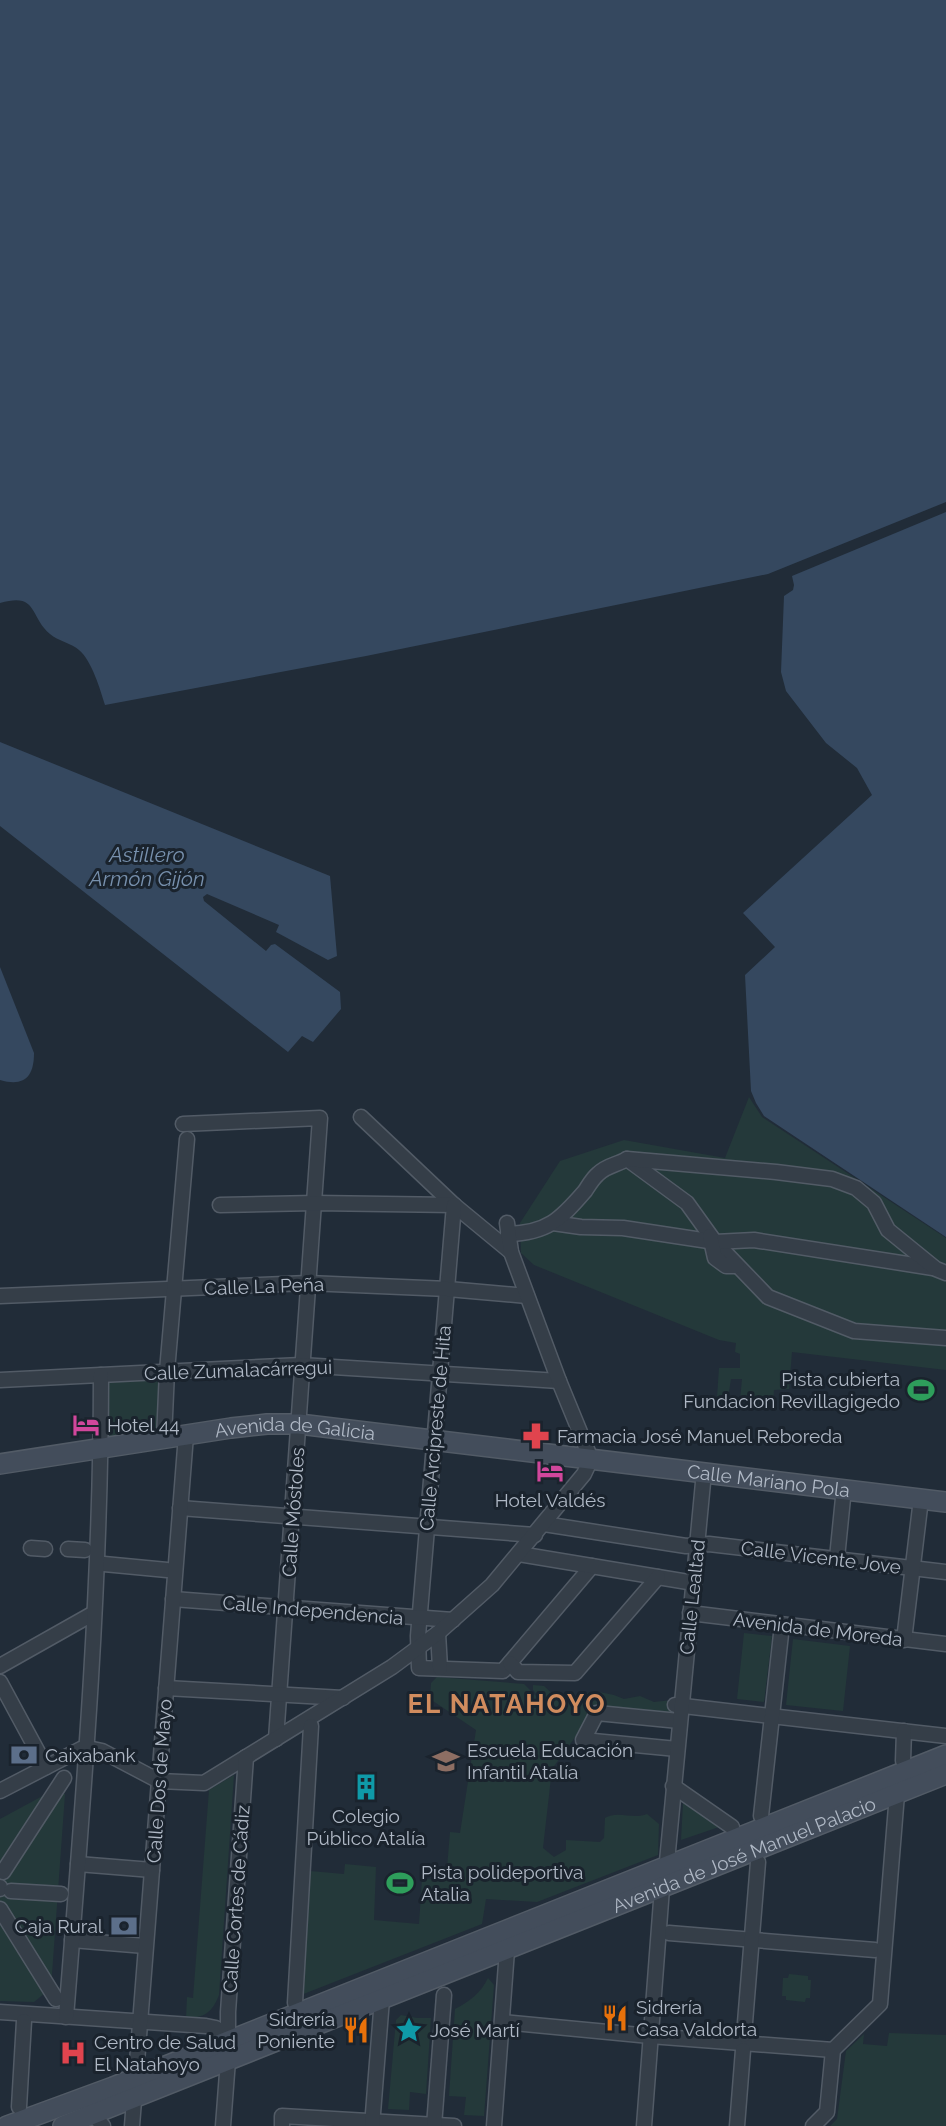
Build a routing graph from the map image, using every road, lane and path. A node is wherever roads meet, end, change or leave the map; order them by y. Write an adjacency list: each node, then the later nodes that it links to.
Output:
1 (361, 1117): 7 (street)
2 (183, 1124): 5 (street, Calle Móstoles)
3 (187, 1139): 17 (street)
4 (627, 1159): 8 (street); 9 (street); 11 (street)
5 (316, 1203): 6 (street); 7 (street); 16 (street, Calle Móstoles)
6 (220, 1205)
7 (454, 1205): 12 (street); 18 (street, Calle Arcipreste de Hita)
8 (553, 1223): 9 (street); 12 (street)
9 (712, 1239): 10 (street); 14 (street)
10 (736, 1241): 13 (street); 14 (street)
11 (902, 1241): 13 (street); 15 (street)
12 (511, 1252): 20 (street)
13 (893, 1262): 15 (street)
14 (738, 1265): 21 (street)
15 (941, 1271)
16 (308, 1283): 17 (street, Calle La Peña); 18 (street, Calle La Peña); 22 (street, Calle Móstoles)
17 (173, 1289): 19 (street, Calle La Peña); 23 (street)
18 (448, 1289): 20 (street, Calle La Peña); 24 (street, Calle Arcipreste de Hita)
19 (0, 1296)
20 (527, 1296): 27 (street)
21 (946, 1338)
22 (301, 1365): 23 (street, Calle Zumalacárregui); 24 (street, Calle Zumalacárregui); 28 (street, Calle Móstoles)
23 (167, 1371): 25 (street, Calle Zumalacárregui); 31 (street)
24 (440, 1372): 27 (street, Calle Zumalacárregui); 29 (street, Calle Arcipreste de Hita)
25 (102, 1376): 26 (street, Calle Zumalacárregui); 32 (street)
26 (0, 1380)
27 (559, 1381): 33 (street)
28 (299, 1424): 29 (main road, Avenida de Galicia); 30 (main road, Avenida de Galicia); 40 (street, Calle Móstoles)
29 (434, 1431): 33 (main road, Avenida de Galicia); 41 (street, Calle Arcipreste de Hita)
30 (186, 1435): 31 (main road, Avenida de Galicia); 39 (street, Calle Dos de Mayo)
31 (164, 1438): 32 (main road, Avenida de Galicia)
32 (102, 1448): 34 (main road, Avenida de Galicia); 57 (street)
33 (591, 1459): 35 (main road, Calle Mariano Pola); 42 (street)
34 (0, 1464)
35 (704, 1472): 37 (main road, Calle Mariano Pola); 43 (street, Calle Lealtad)
36 (843, 1498): 47 (street)
37 (921, 1499): 38 (main road, Calle Mariano Pola); 50 (street)
38 (946, 1502)
39 (180, 1508): 40 (street, Calle Vicente Jove); 55 (street, Calle Dos de Mayo)
40 (292, 1517): 41 (street, Calle Vicente Jove); 56 (street, Calle Móstoles)
41 (426, 1527): 42 (street, Calle Vicente Jove); 59 (street, Calle Arcipreste de Hita)
42 (539, 1530): 43 (street, Calle Vicente Jove); 46 (street)
43 (697, 1545): 47 (street, Calle Vicente Jove); 54 (street, Calle Lealtad)
44 (68, 1549): 45 (street)
45 (85, 1550)
46 (519, 1554): 49 (street); 60 (street)
47 (837, 1558): 50 (street, Calle Vicente Jove)
48 (104, 1564): 51 (street)
49 (592, 1566): 53 (street); 66 (street)
50 (913, 1568): 52 (street, Calle Vicente Jove); 63 (street)
51 (167, 1570)
52 (946, 1572)
53 (658, 1577): 54 (street); 66 (street)
54 (694, 1583): 58 (street, Calle Lealtad)
55 (173, 1599): 56 (street, Calle Independencia); 70 (street, Calle Dos de Mayo)
56 (286, 1608): 59 (street, Calle Independencia); 71 (street, Calle Móstoles)
57 (94, 1613): 67 (street); 80 (street)
58 (690, 1613): 63 (street, Avenida de Moreda); 73 (street, Calle Lealtad)
59 (420, 1619): 60 (street, Calle Independencia); 65 (street, Calle Arcipreste de Hita)
60 (453, 1620): 61 (street)
61 (439, 1633): 65 (street); 68 (street)
62 (781, 1634): 74 (street)
63 (904, 1640): 64 (street, Avenida de Moreda)
64 (946, 1644)
65 (418, 1650): 68 (street); 72 (street)
66 (510, 1663): 68 (street)
67 (0, 1666)
68 (440, 1668)
69 (0, 1682): 85 (street)
70 (166, 1688): 71 (street); 88 (street, Calle Dos de Mayo)
71 (279, 1695): 72 (street); 79 (street, Calle Móstoles)
72 (343, 1698): 79 (street)
73 (678, 1705): 74 (street); 75 (street, Calle Lealtad)
74 (772, 1715): 77 (street); 92 (street)
75 (679, 1721): 81 (street, Calle Lealtad); 81 (street)
76 (311, 1726): 114 (street)
77 (904, 1731): 78 (street); 84 (street)
78 (946, 1736)
79 (276, 1739): 83 (street)
80 (88, 1748): 85 (street); 88 (street); 95 (street)
81 (677, 1749): 89 (street, Calle Lealtad)
82 (946, 1755): 96 (main road, Avenida de José Manuel Palacio)
83 (246, 1757): 88 (street); 122 (street, Calle Cortes de Cádiz)
84 (903, 1760)
85 (46, 1767): 90 (street)
86 (946, 1774): 91 (main road, Avenida de José Manuel Palacio)
87 (64, 1778): 98 (street)
88 (159, 1781): 97 (street, Calle Dos de Mayo)
89 (673, 1786): 93 (street); 96 (street, Calle Lealtad)
90 (0, 1791)
91 (897, 1794): 99 (main road, Avenida de José Manuel Palacio); 121 (street)
92 (761, 1816)
93 (732, 1827)
94 (758, 1862): 106 (street)
95 (78, 1864): 97 (street); 105 (street)
96 (667, 1866): 104 (street, Avenida de José Manuel Palacio); 107 (main road, Avenida de José Manuel Palacio)
97 (152, 1870): 108 (street, Calle Dos de Mayo)
98 (1, 1872): 100 (street)
99 (662, 1888): 104 (main road, Avenida de José Manuel Palacio); 120 (street)
100 (4, 1889): 101 (street); 102 (street)
101 (61, 1894)
102 (0, 1907): 112 (street)
103 (669, 1933): 106 (street)
104 (542, 1936): 107 (main road, Avenida de José Manuel Palacio)
105 (72, 1940): 108 (street); 116 (street)
106 (752, 1940): 109 (street); 136 (street)
107 (502, 1941): 110 (main road, Avenida de José Manuel Palacio); 113 (main road, Avenida de José Manuel Palacio); 119 (street)
108 (145, 1946): 118 (street, Calle Dos de Mayo)
109 (875, 1950)
110 (390, 1976): 113 (street); 122 (main road, Avenida de José Manuel Palacio)
111 (444, 1995): 127 (street)
112 (55, 1999)
113 (382, 1999): 122 (main road, Avenida de José Manuel Palacio); 126 (street)
114 (295, 2003)
115 (0, 2012): 116 (street)
116 (66, 2017): 118 (street)
117 (24, 2021): 124 (street)
118 (140, 2021): 122 (street); 123 (street, Calle Dos de Mayo)
119 (503, 2022): 120 (street); 134 (street)
120 (650, 2036): 121 (street); 135 (street)
121 (834, 2049): 137 (street)
122 (228, 2051): 123 (main road, Avenida de José Manuel Palacio); 131 (street, Calle Cortes de Cádiz)
123 (134, 2088): 125 (main road, Avenida de José Manuel Palacio); 128 (main road, Avenida de José Manuel Palacio); 130 (street, Calle Dos de Mayo)
124 (19, 2107)
125 (98, 2120): 129 (main road, Avenida de José Manuel Palacio)
126 (373, 2124): 127 (street); 132 (street)
127 (434, 2125): 133 (street)
128 (7, 2126)
129 (63, 2126)
130 (132, 2126)
131 (223, 2126)
132 (282, 2126)
133 (454, 2126)
134 (494, 2126)
135 (644, 2126)
136 (737, 2126)
137 (813, 2126)

